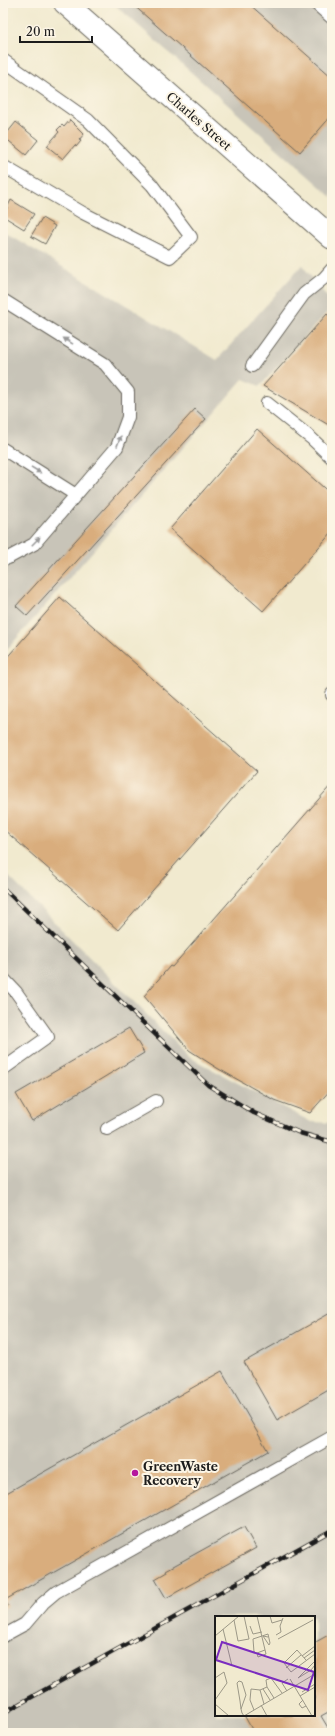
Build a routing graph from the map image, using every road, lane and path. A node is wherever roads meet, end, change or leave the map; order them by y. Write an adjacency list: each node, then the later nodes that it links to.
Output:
1 (65, 3): 6 (street, Charles Street)
2 (315, 3): 3 (lane)
3 (332, 18)
4 (3, 60): 5 (lane)
5 (3, 166)
6 (332, 238)
7 (332, 269): 9 (lane)
8 (3, 300): 13 (lane, one-way to 8)
9 (252, 366)
10 (267, 403): 12 (lane)
11 (3, 450): 13 (lane, one-way to 13)
12 (332, 458)
13 (76, 495): 14 (lane, one-way to 13)
14 (3, 559)
15 (3, 978): 16 (lane)
16 (3, 1069)
17 (156, 1101): 18 (lane)
18 (107, 1129)
19 (332, 1437): 20 (lane)
20 (3, 1636)

